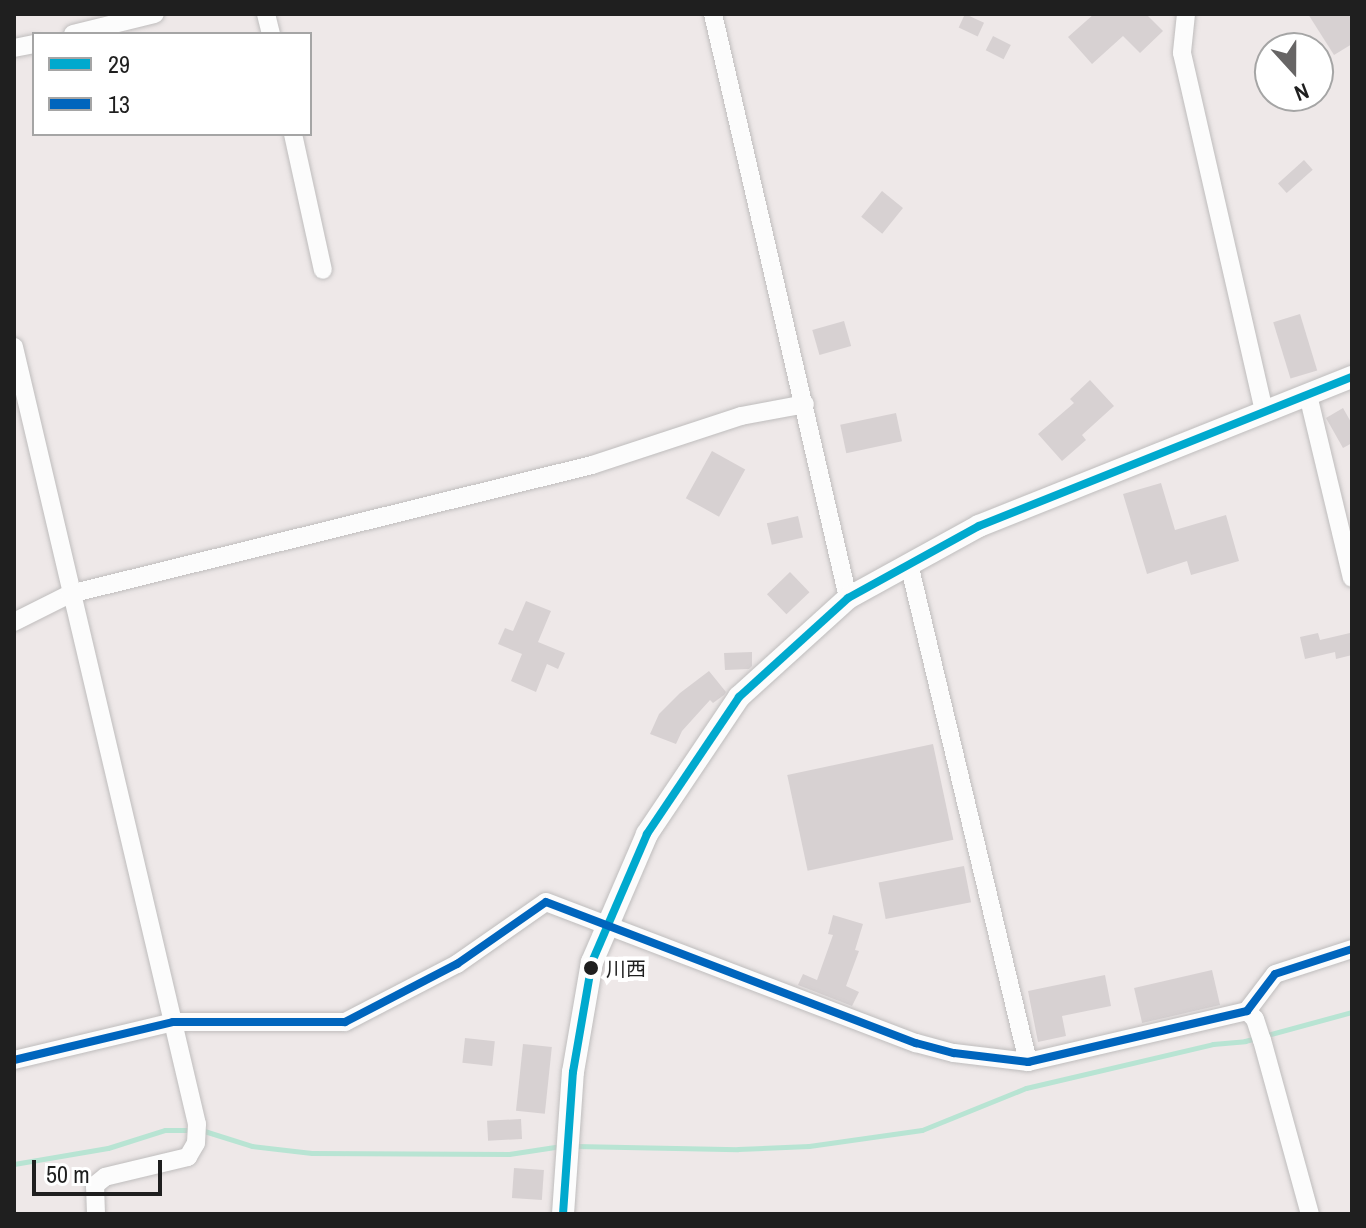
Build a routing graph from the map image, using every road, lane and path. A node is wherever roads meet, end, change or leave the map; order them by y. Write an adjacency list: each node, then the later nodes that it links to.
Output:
1 (155, 14): 4 (street)
2 (713, 14): 10 (street)
3 (1186, 14): 11 (street)
4 (81, 32)
5 (293, 136): 6 (street)
6 (323, 270)
7 (14, 347): 14 (street)
8 (1352, 377): 9 (street)
9 (1308, 395): 11 (street); 13 (street)
10 (805, 404): 14 (street); 15 (street)
11 (1264, 412): 12 (street)
12 (909, 564): 15 (street); 22 (street)
13 (1352, 578)
14 (70, 594): 16 (street); 20 (street)
15 (848, 598): 17 (street)
16 (14, 622)
17 (607, 926): 20 (street); 22 (street); 24 (street)
18 (1352, 949): 19 (street)
19 (1247, 1011): 22 (street); 25 (street)
20 (173, 1022): 21 (street); 23 (street)
21 (14, 1060)
22 (1028, 1062)
23 (96, 1214)
24 (563, 1214)
25 (1310, 1214)

